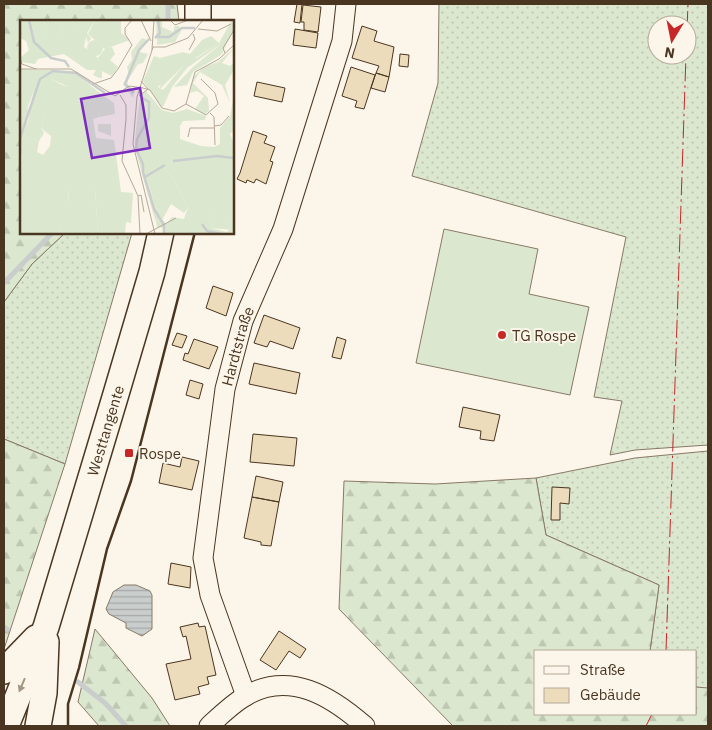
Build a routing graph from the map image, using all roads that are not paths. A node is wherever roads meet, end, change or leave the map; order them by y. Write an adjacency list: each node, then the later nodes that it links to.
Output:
1 (198, 4): 3 (main road)
2 (346, 4): 7 (street, Hardtstraße)
3 (198, 20)
4 (161, 234): 5 (main road, Westtangente)
5 (46, 627): 6 (main road); 8 (main road, Westtangente, one-way to 8); 9 (main road, Westtangente)
6 (4, 671)
7 (246, 696): 10 (street); 11 (street)
8 (6, 726)
9 (38, 726)
10 (209, 726)
11 (366, 726)

